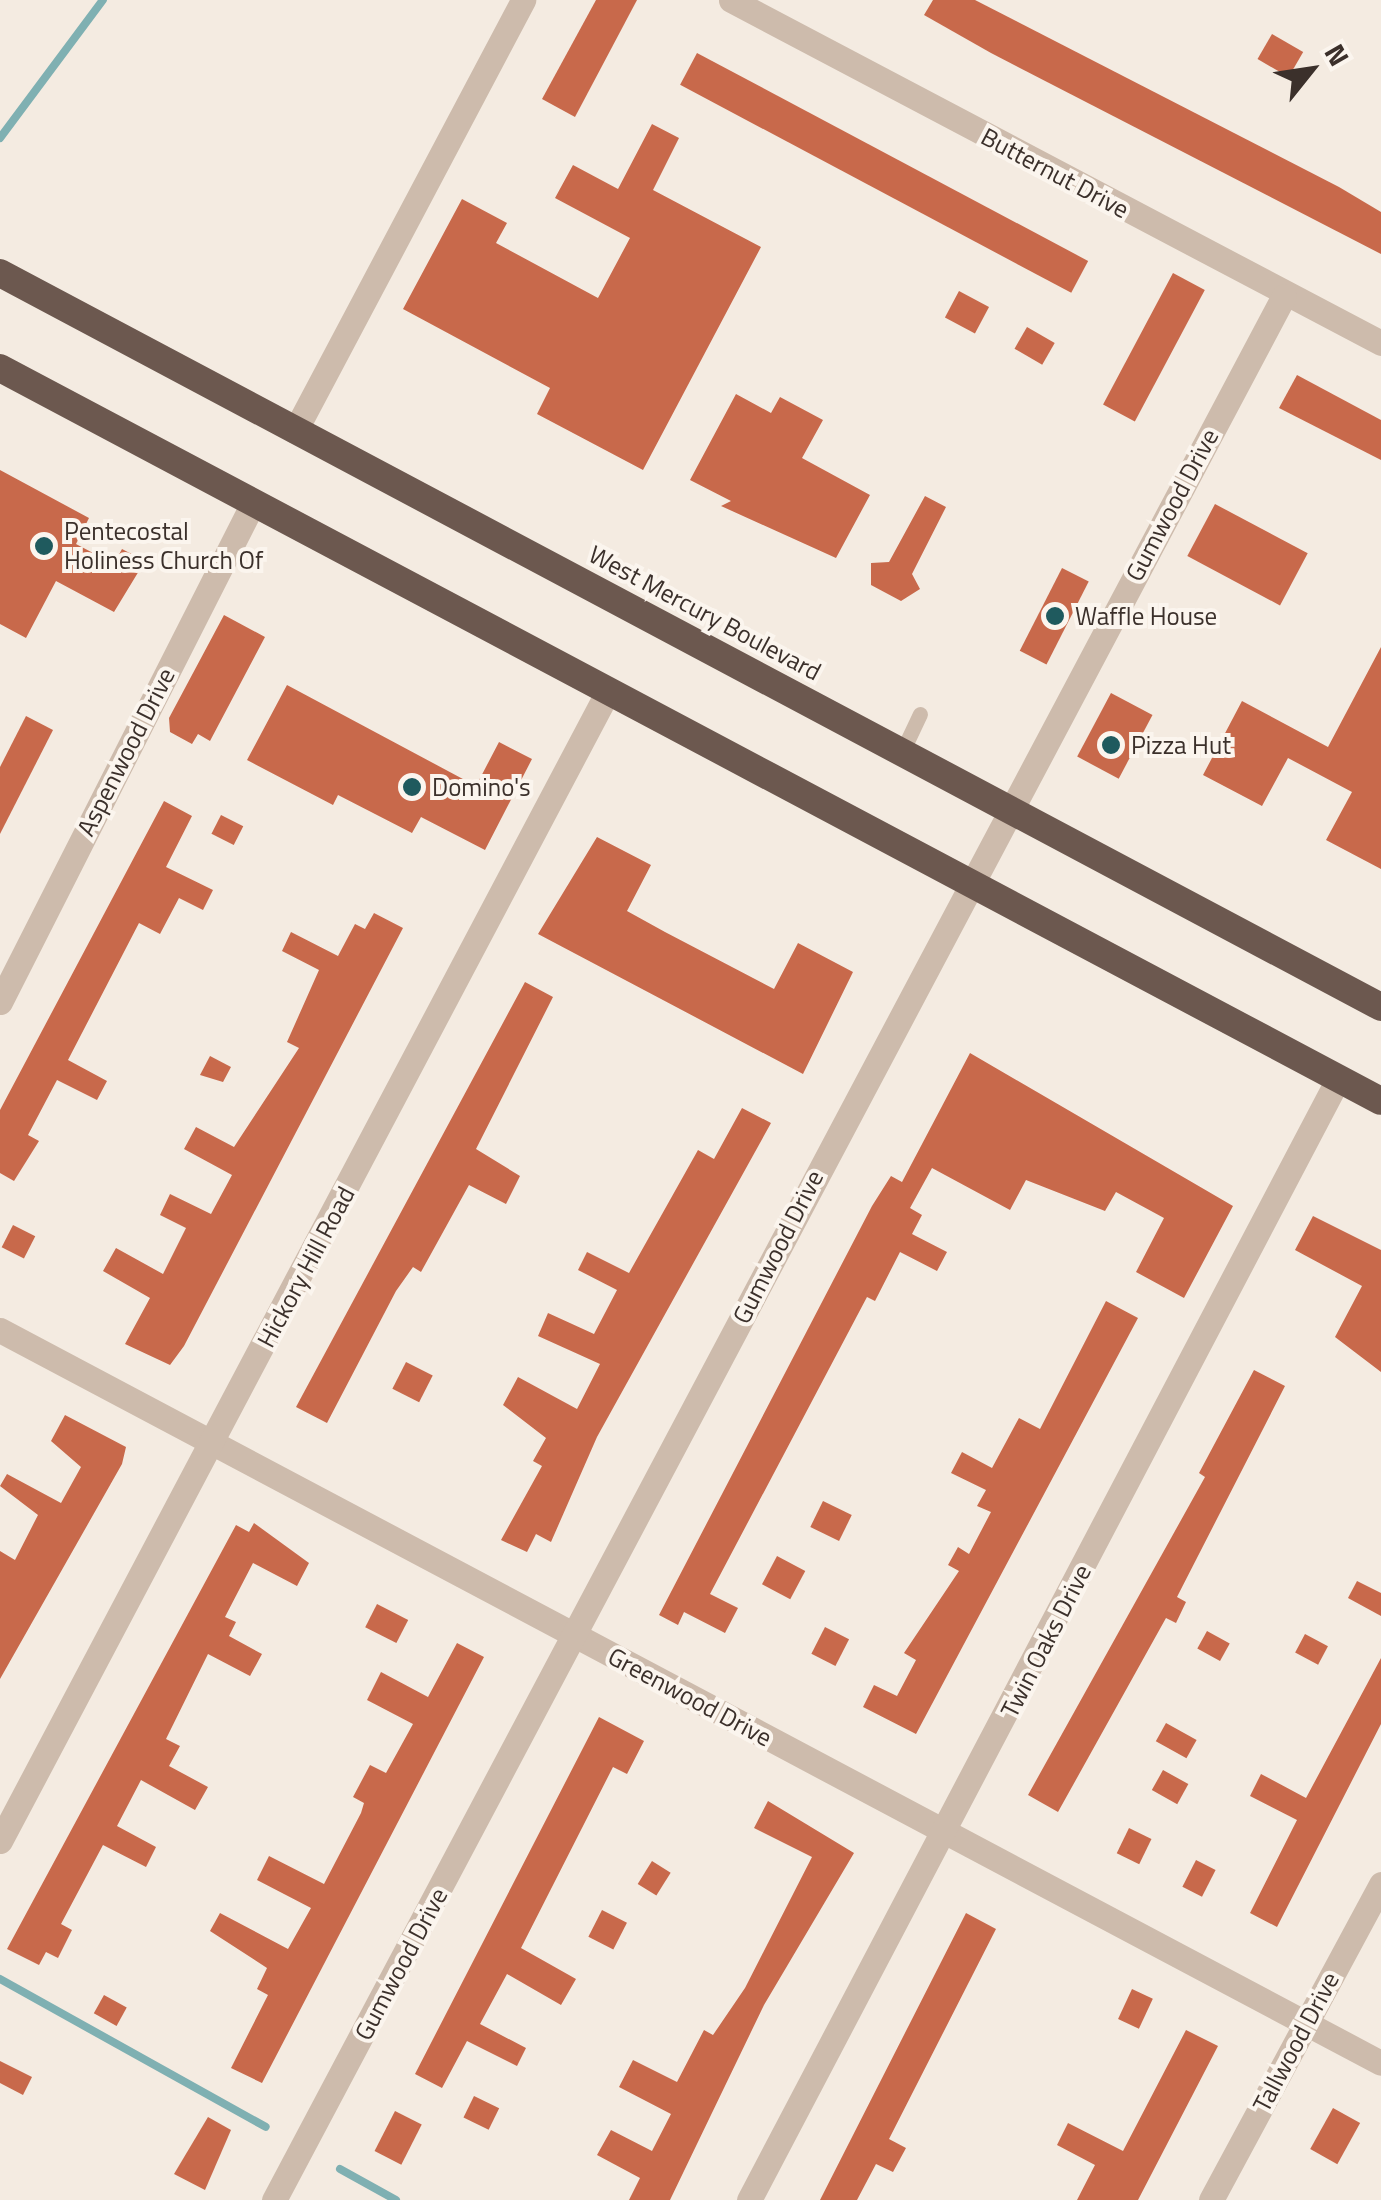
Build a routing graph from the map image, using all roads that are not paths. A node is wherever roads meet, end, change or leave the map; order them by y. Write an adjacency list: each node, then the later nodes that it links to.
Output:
1 (523, 0): 7 (street)
2 (731, 0): 4 (street, Butternut Drive)
3 (4, 276): 7 (highway, West Mercury Boulevard)
4 (1284, 296): 5 (street, Butternut Drive); 12 (street, Gumwood Drive)
5 (1381, 343)
6 (0, 368): 8 (highway)
7 (295, 431): 11 (highway, West Mercury Boulevard)
8 (253, 503): 9 (highway); 14 (street, Aspenwood Drive)
9 (608, 691): 13 (highway); 19 (street, Hickory Hill Road)
10 (920, 714): 11 (lane)
11 (902, 752): 12 (highway, West Mercury Boulevard)
12 (1009, 810): 13 (street, Gumwood Drive); 15 (highway, West Mercury Boulevard)
13 (968, 883): 16 (highway); 20 (street, Gumwood Drive)
14 (0, 1002)
15 (1381, 1007)
16 (1338, 1078): 17 (highway); 21 (street, Twin Oaks Drive)
17 (1381, 1101)
18 (0, 1330): 19 (street, Greenwood Drive)
19 (213, 1442): 20 (street, Greenwood Drive); 22 (street, Hickory Hill Road)
20 (577, 1635): 21 (street, Greenwood Drive); 26 (street, Gumwood Drive)
21 (946, 1835): 24 (street, Greenwood Drive); 27 (street, Twin Oaks Drive)
22 (0, 1841)
23 (1381, 1884): 24 (street, Tallwood Drive)
24 (1304, 2026): 25 (street, Greenwood Drive); 28 (street, Tallwood Drive)
25 (1381, 2063)
26 (274, 2200)
27 (749, 2200)
28 (1211, 2200)

